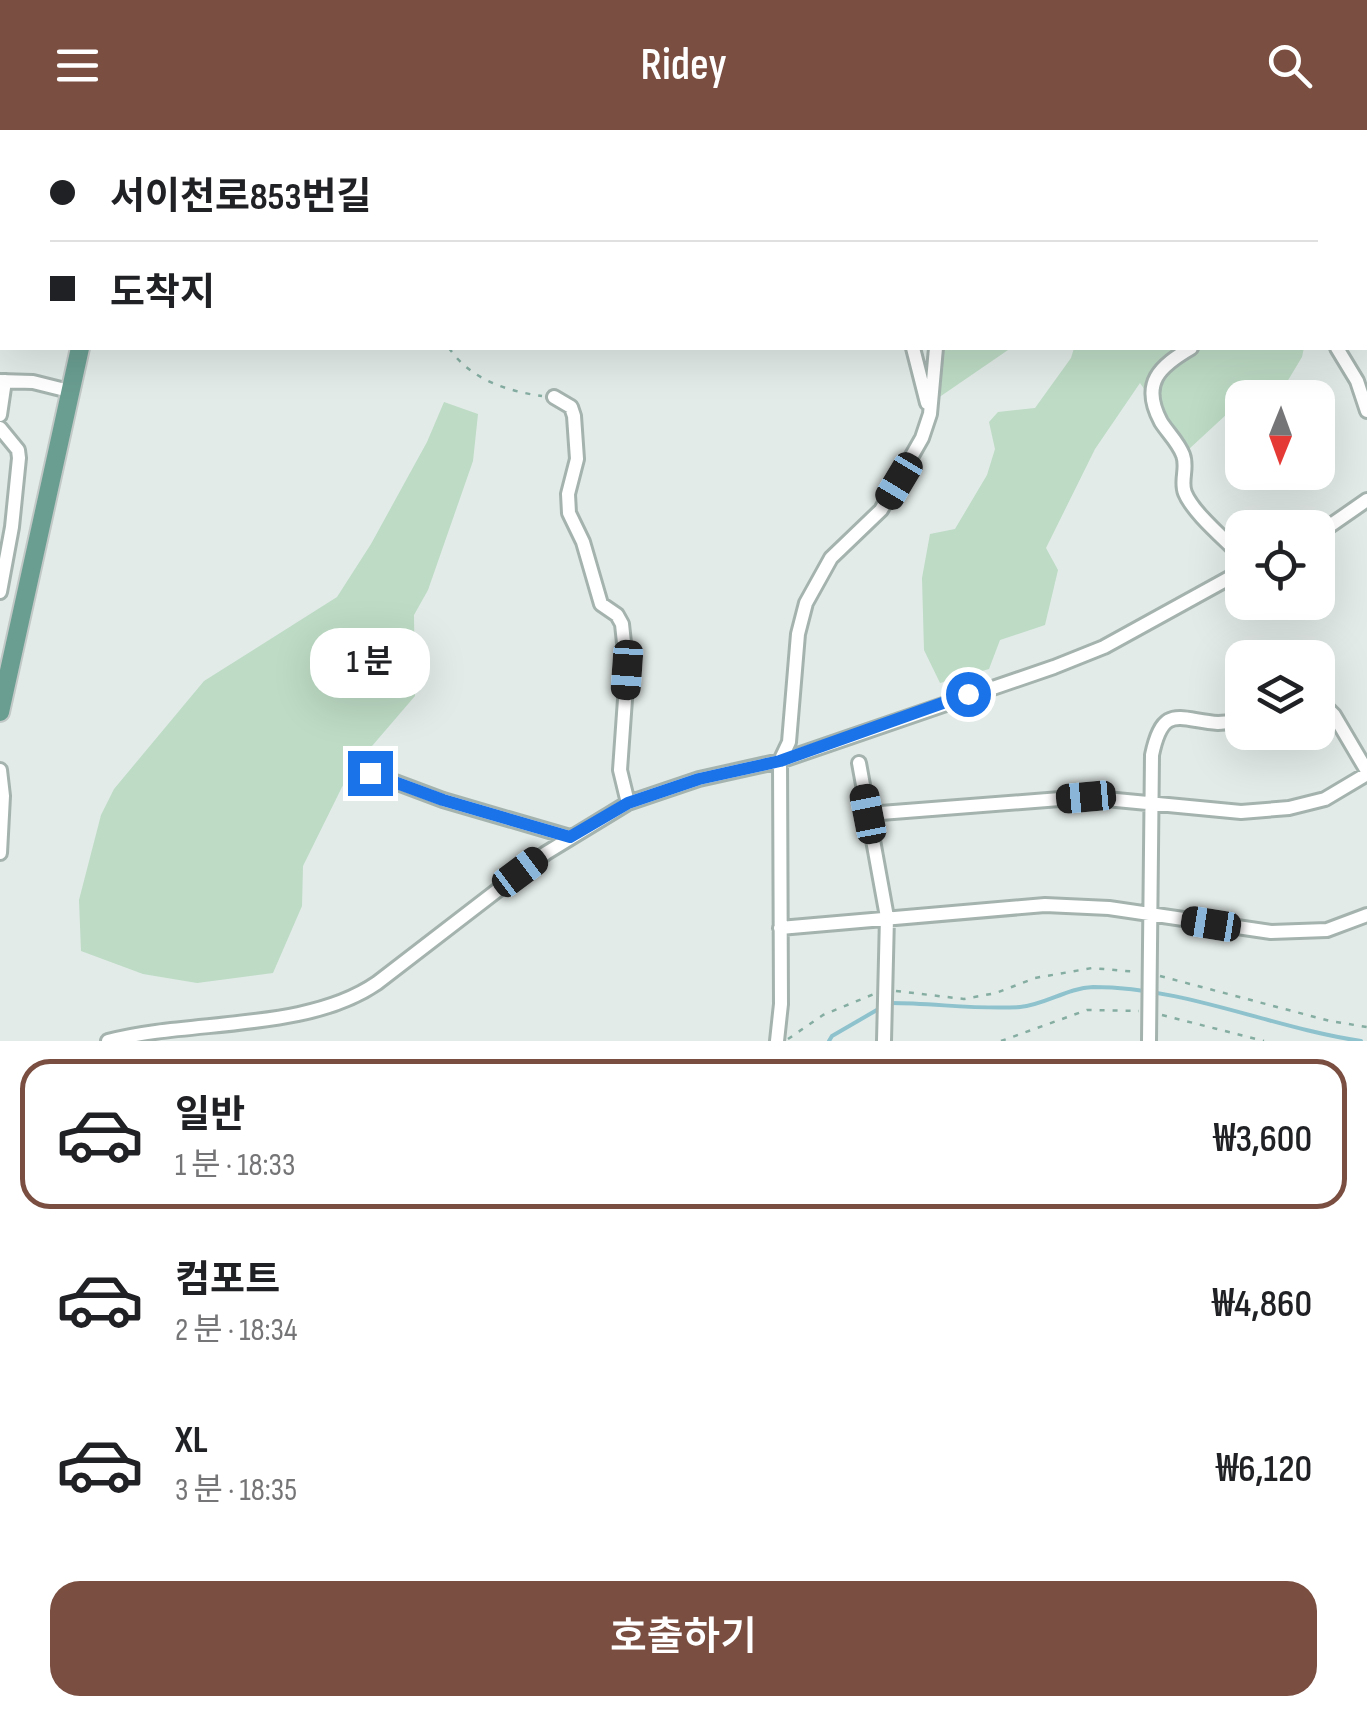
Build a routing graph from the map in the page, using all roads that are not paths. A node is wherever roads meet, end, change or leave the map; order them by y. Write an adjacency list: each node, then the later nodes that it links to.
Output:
1 (79, 350): 7 (main road)
2 (914, 350): 10 (street)
3 (936, 350): 10 (street)
4 (1189, 350): 15 (street)
5 (1337, 350): 9 (street)
6 (2, 381): 7 (street); 11 (street)
7 (69, 391): 19 (main road)
8 (554, 398): 27 (street)
9 (1367, 412)
10 (930, 414): 22 (street)
11 (0, 415)
12 (0, 428): 16 (street)
13 (1367, 500): 14 (street)
14 (1335, 522)
15 (1225, 538)
16 (5, 539): 18 (street)
17 (1225, 581): 22 (street)
18 (0, 592)
19 (0, 712)
20 (1335, 717): 25 (street)
21 (1225, 722): 28 (street)
22 (780, 761): 27 (street); 35 (street)
23 (859, 763): 29 (street)
24 (0, 770): 31 (street)
25 (1367, 772): 28 (street)
26 (370, 773): 30 (street)
27 (628, 803): 30 (street)
28 (1152, 804): 29 (street); 32 (street)
29 (868, 814): 34 (street)
30 (570, 837): 36 (street)
31 (0, 853)
32 (1151, 914): 33 (street); 34 (street); 40 (street)
33 (1367, 915)
34 (887, 917): 35 (street); 39 (street)
35 (780, 928): 38 (street)
36 (125, 1039): 37 (street)
37 (108, 1041)
38 (777, 1041)
39 (884, 1041)
40 (1149, 1041)

